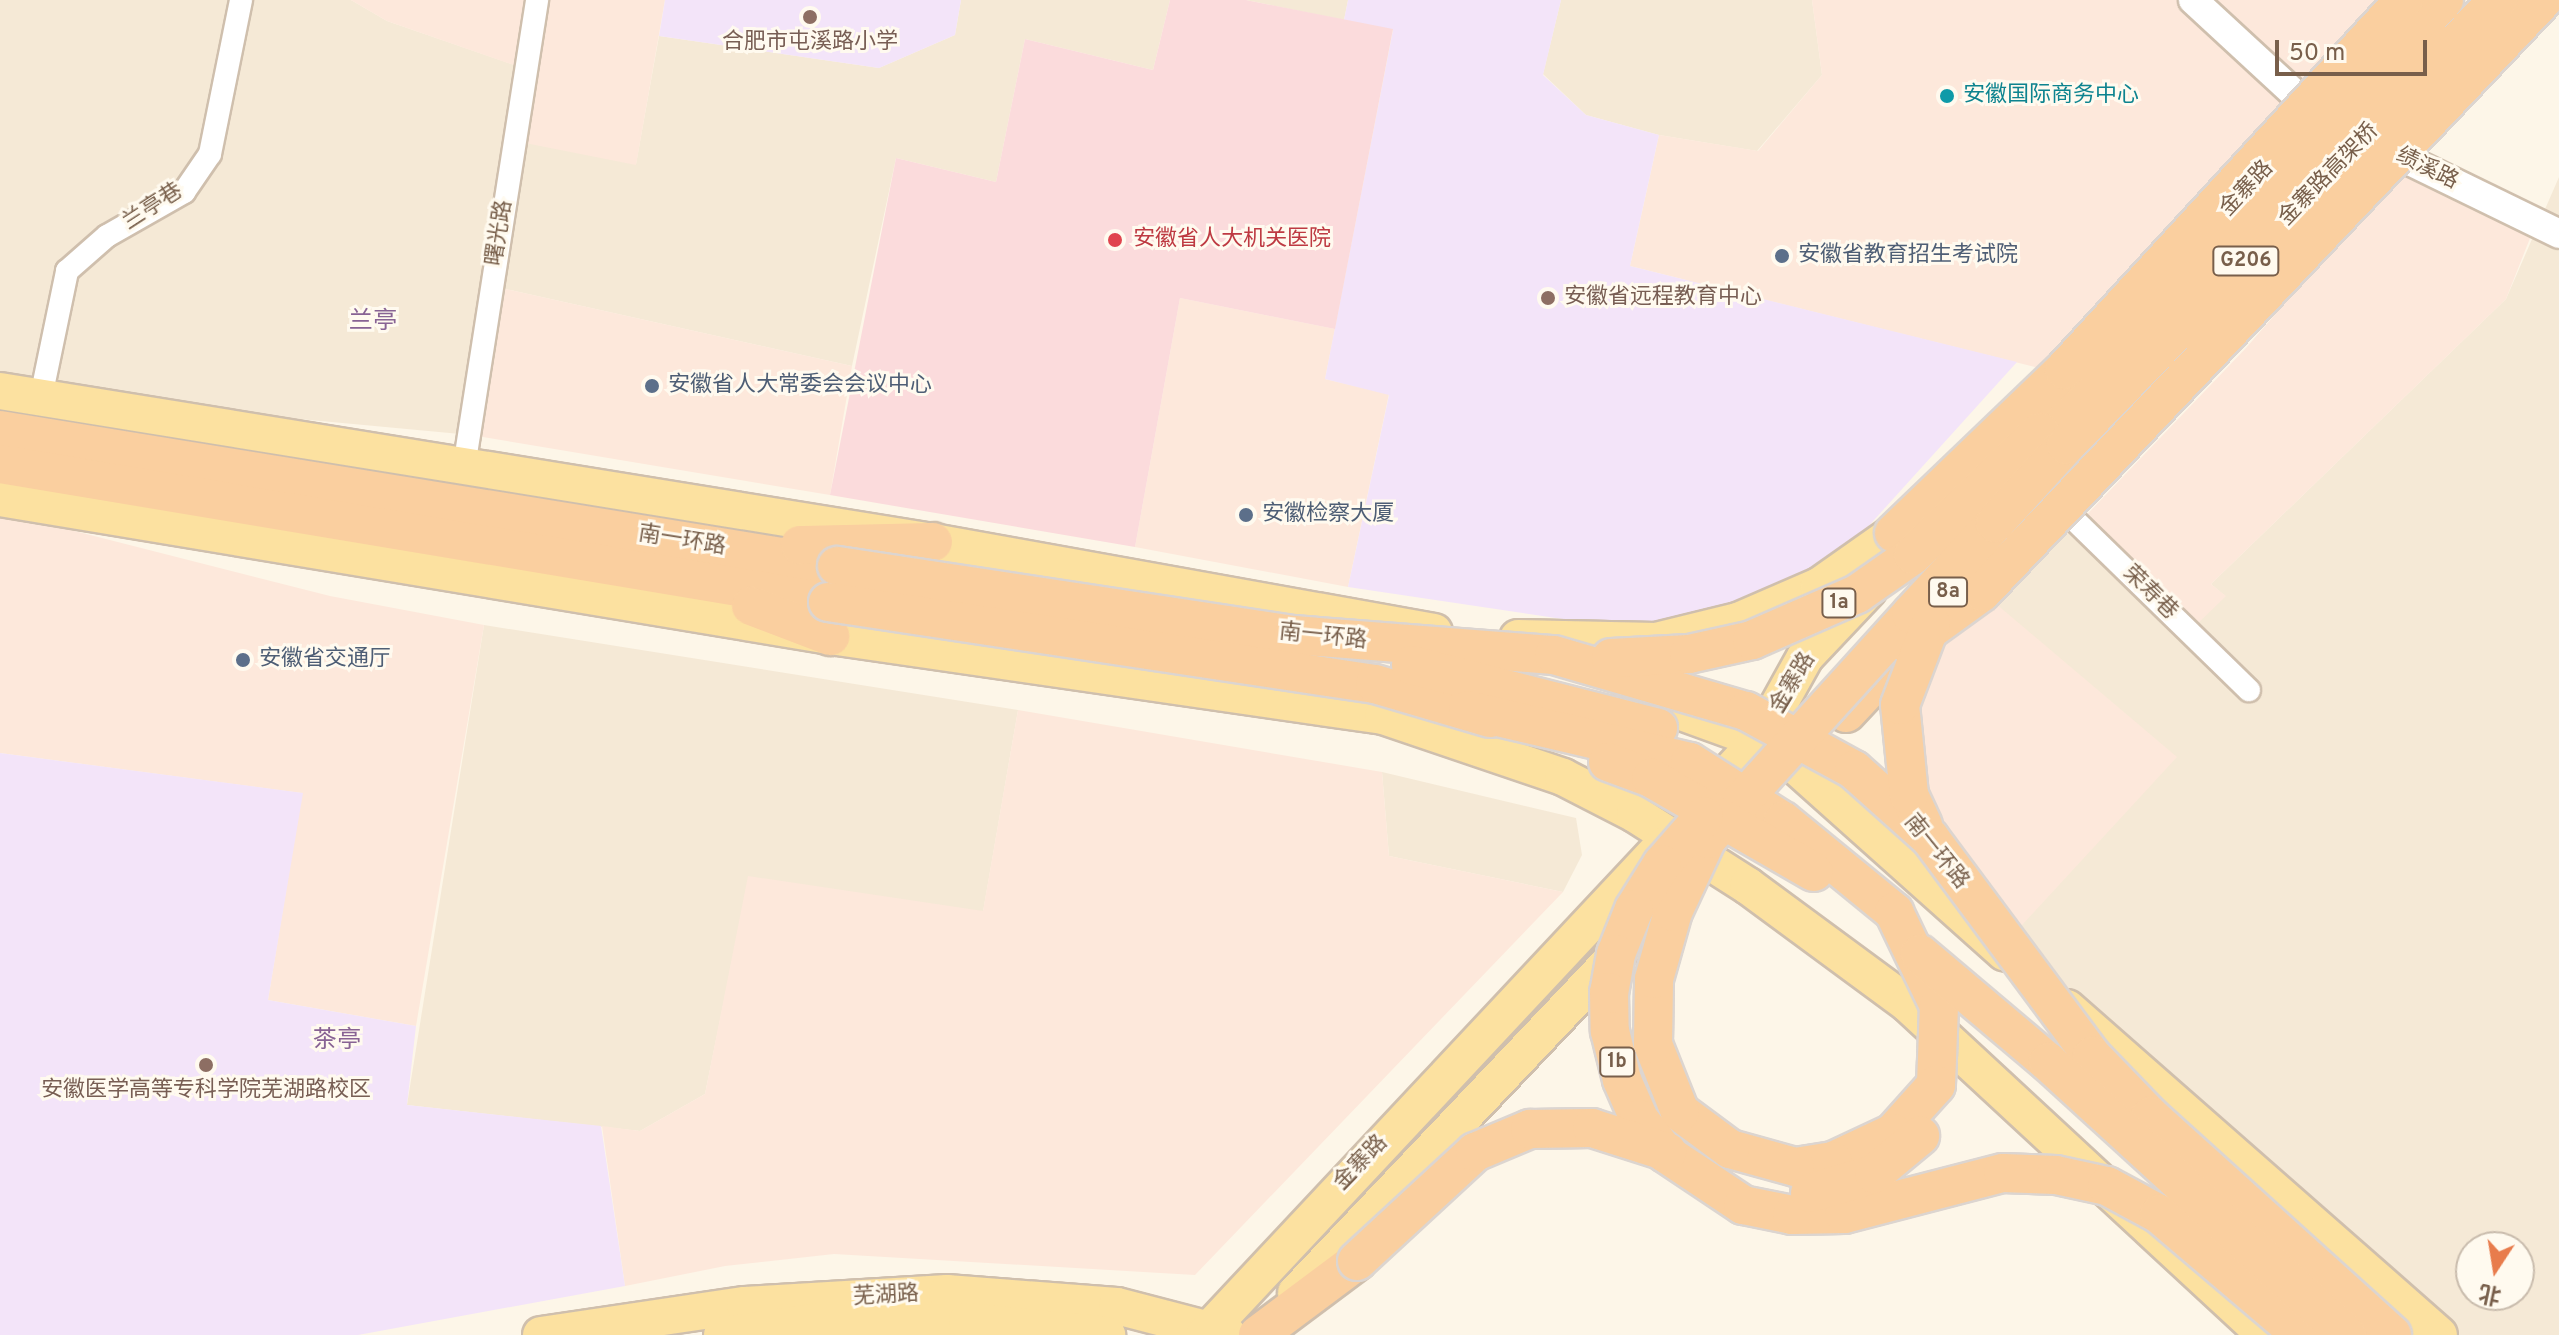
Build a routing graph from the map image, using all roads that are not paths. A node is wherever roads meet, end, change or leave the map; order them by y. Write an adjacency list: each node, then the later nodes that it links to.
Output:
1 (241, 0): 15 (street, 兰亭巷)
2 (537, 0): 19 (street, 曙光路)
3 (2193, 0): 10 (street, 绩溪路)
4 (2404, 0): 22 (highway, bridge)
5 (2421, 0): 10 (main road, 金寨路)
6 (2444, 0): 16 (highway, 金寨路高架桥, bridge)
7 (2498, 0): 14 (highway, 金寨路高架桥 / G206, bridge)
8 (2527, 0): 11 (highway)
9 (2543, 0): 28 (highway, bridge)
10 (2316, 116): 11 (street, 绩溪路); 32 (main road, 金寨路)
11 (2384, 148): 12 (street, 绩溪路); 20 (highway)
12 (2559, 234)
13 (0, 391): 15 (main road)
14 (2119, 393): 31 (highway, 金寨路高架桥 / G206, bridge); 35 (highway, 8a, bridge)
15 (41, 397): 19 (main road)
16 (2062, 411): 29 (highway, 1a, bridge); 44 (highway, 1b, bridge)
17 (0, 430): 24 (highway, 南一环路)
18 (0, 464): 25 (highway, 南一环路)
19 (464, 467): 23 (main road)
20 (2051, 497): 28 (highway); 30 (street, 荣寿巷)
21 (0, 498): 25 (main road)
22 (1894, 533): 27 (main road)
23 (933, 542): 24 (highway); 27 (main road)
24 (718, 546): 26 (highway, 南一环路, bridge)
25 (829, 619): 31 (highway, 南一环路, bridge); 34 (main road)
26 (1293, 635): 29 (highway, 南一环路, bridge); 42 (highway, bridge)
27 (1458, 637): 32 (main road)
28 (1909, 645): 33 (highway); 37 (main road)
29 (1554, 655): 35 (highway, 南一环路, bridge)
30 (2249, 690)
31 (1468, 710): 45 (highway, 南一环路, bridge)
32 (1759, 740): 33 (main road); 34 (main road, 金寨路)
33 (1796, 766): 36 (highway); 37 (main road)
34 (1671, 836): 36 (main road); 38 (main road, 金寨路)
35 (1930, 838): 46 (highway, 南一环路, bridge)
36 (1704, 857): 42 (main road, 金寨路); 43 (main road)
37 (1991, 941): 47 (main road)
38 (1214, 1333): 39 (main road, 芜湖路)
39 (541, 1335)
40 (722, 1335): 41 (main road, 芜湖路)
41 (1107, 1335)
42 (1257, 1335)
43 (2266, 1335)
44 (2301, 1335)
45 (2347, 1335)
46 (2392, 1335)
47 (2439, 1335)

